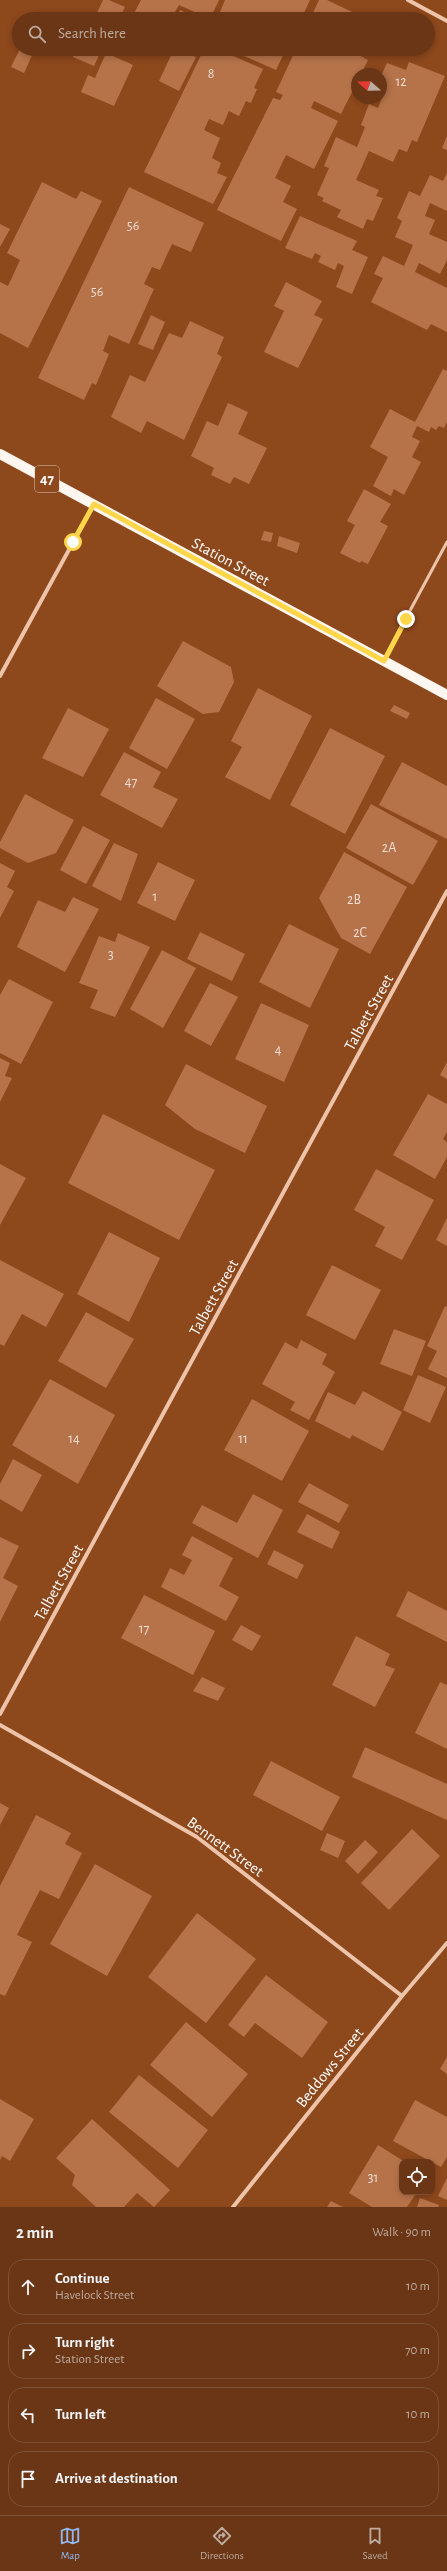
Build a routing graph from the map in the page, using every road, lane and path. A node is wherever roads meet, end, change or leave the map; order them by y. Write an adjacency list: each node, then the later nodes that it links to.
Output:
1 (408, 0): 2 (street)
2 (430, 12)
3 (435, 15): 4 (street)
4 (447, 21)
5 (0, 454): 6 (main road, Station Street / 47)
6 (94, 504): 8 (main road, Station Street / 47); 9 (street)
7 (447, 542): 8 (lane)
8 (384, 661): 10 (main road, Station Street / 47)
9 (0, 676)
10 (447, 695)
11 (447, 891): 12 (street, Talbett Street)
12 (0, 1714)
13 (0, 1725): 15 (street, Bennett Street)
14 (447, 1943): 15 (street, Beddows Street)
15 (402, 1996): 16 (street, Beddows Street)
16 (232, 2207)

